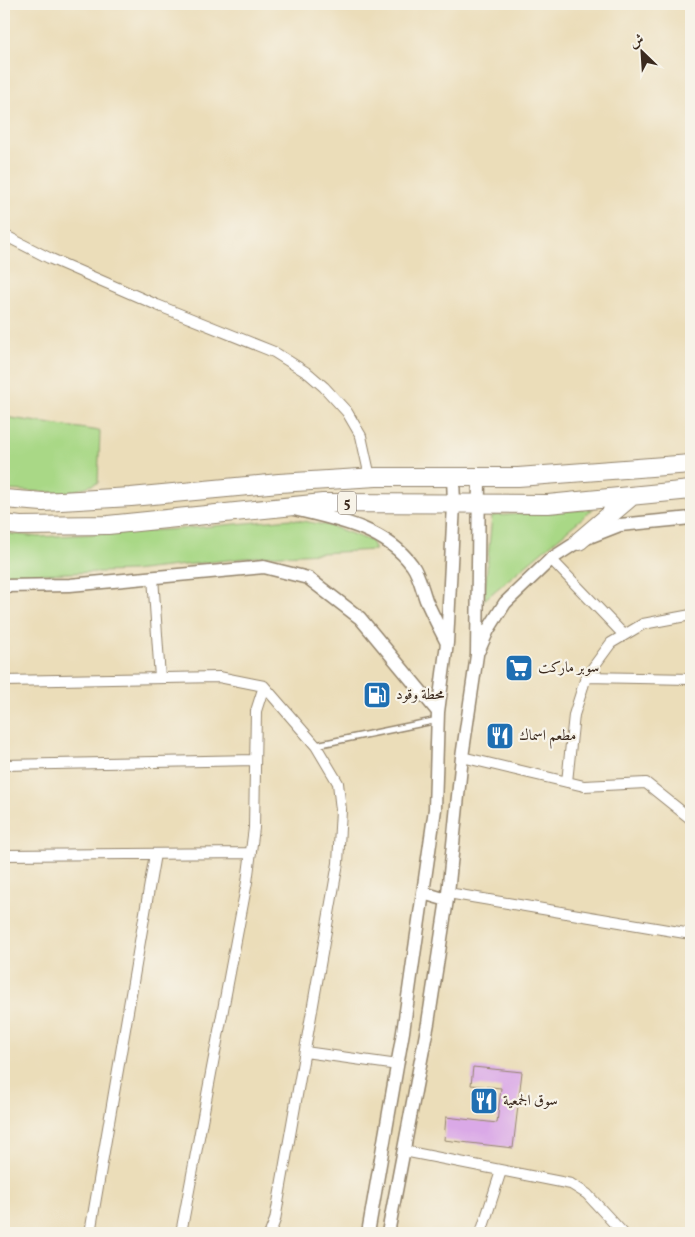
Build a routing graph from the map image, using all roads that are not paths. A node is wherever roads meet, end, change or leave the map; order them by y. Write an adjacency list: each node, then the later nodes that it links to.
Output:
1 (4, 235): 3 (street)
2 (691, 464): 5 (highway, 5)
3 (370, 477): 4 (highway, 5); 8 (highway, 5)
4 (453, 477): 5 (highway, 5); 9 (street)
5 (479, 477): 10 (street)
6 (691, 490): 7 (highway, 5)
7 (632, 496): 10 (highway, 5); 14 (highway)
8 (4, 499)
9 (454, 504): 10 (highway, 5); 11 (highway, 5); 20 (street)
10 (478, 504): 21 (street)
11 (284, 507): 13 (highway, 5); 20 (street)
12 (691, 518): 14 (street)
13 (4, 524)
14 (579, 541): 15 (street)
15 (551, 559): 19 (street); 21 (street)
16 (153, 577): 17 (street); 23 (street); 27 (street)
17 (4, 586)
18 (691, 615): 19 (street)
19 (624, 635): 22 (street)
20 (447, 643): 27 (street)
21 (476, 655): 29 (street)
22 (586, 677): 24 (street); 32 (street)
23 (160, 678): 25 (street); 26 (street)
24 (691, 679)
25 (4, 681)
26 (264, 686): 28 (street); 30 (street)
27 (438, 716): 28 (lane); 37 (street)
28 (316, 746): 40 (street)
29 (462, 757): 32 (street); 38 (street)
30 (255, 760): 31 (street); 34 (street)
31 (4, 765)
32 (567, 782): 33 (street)
33 (691, 819)
34 (251, 853): 35 (street); 46 (street)
35 (154, 854): 36 (street); 45 (street)
36 (4, 855)
37 (423, 893): 38 (street); 41 (street)
38 (448, 896): 39 (street); 42 (street)
39 (691, 934)
40 (305, 1052): 41 (street); 47 (street)
41 (398, 1065): 48 (street)
42 (404, 1151): 43 (street); 49 (street)
43 (501, 1171): 44 (street); 50 (street)
44 (485, 1231)
45 (90, 1233)
46 (181, 1233)
47 (270, 1233)
48 (368, 1233)
49 (388, 1233)
50 (624, 1233)

